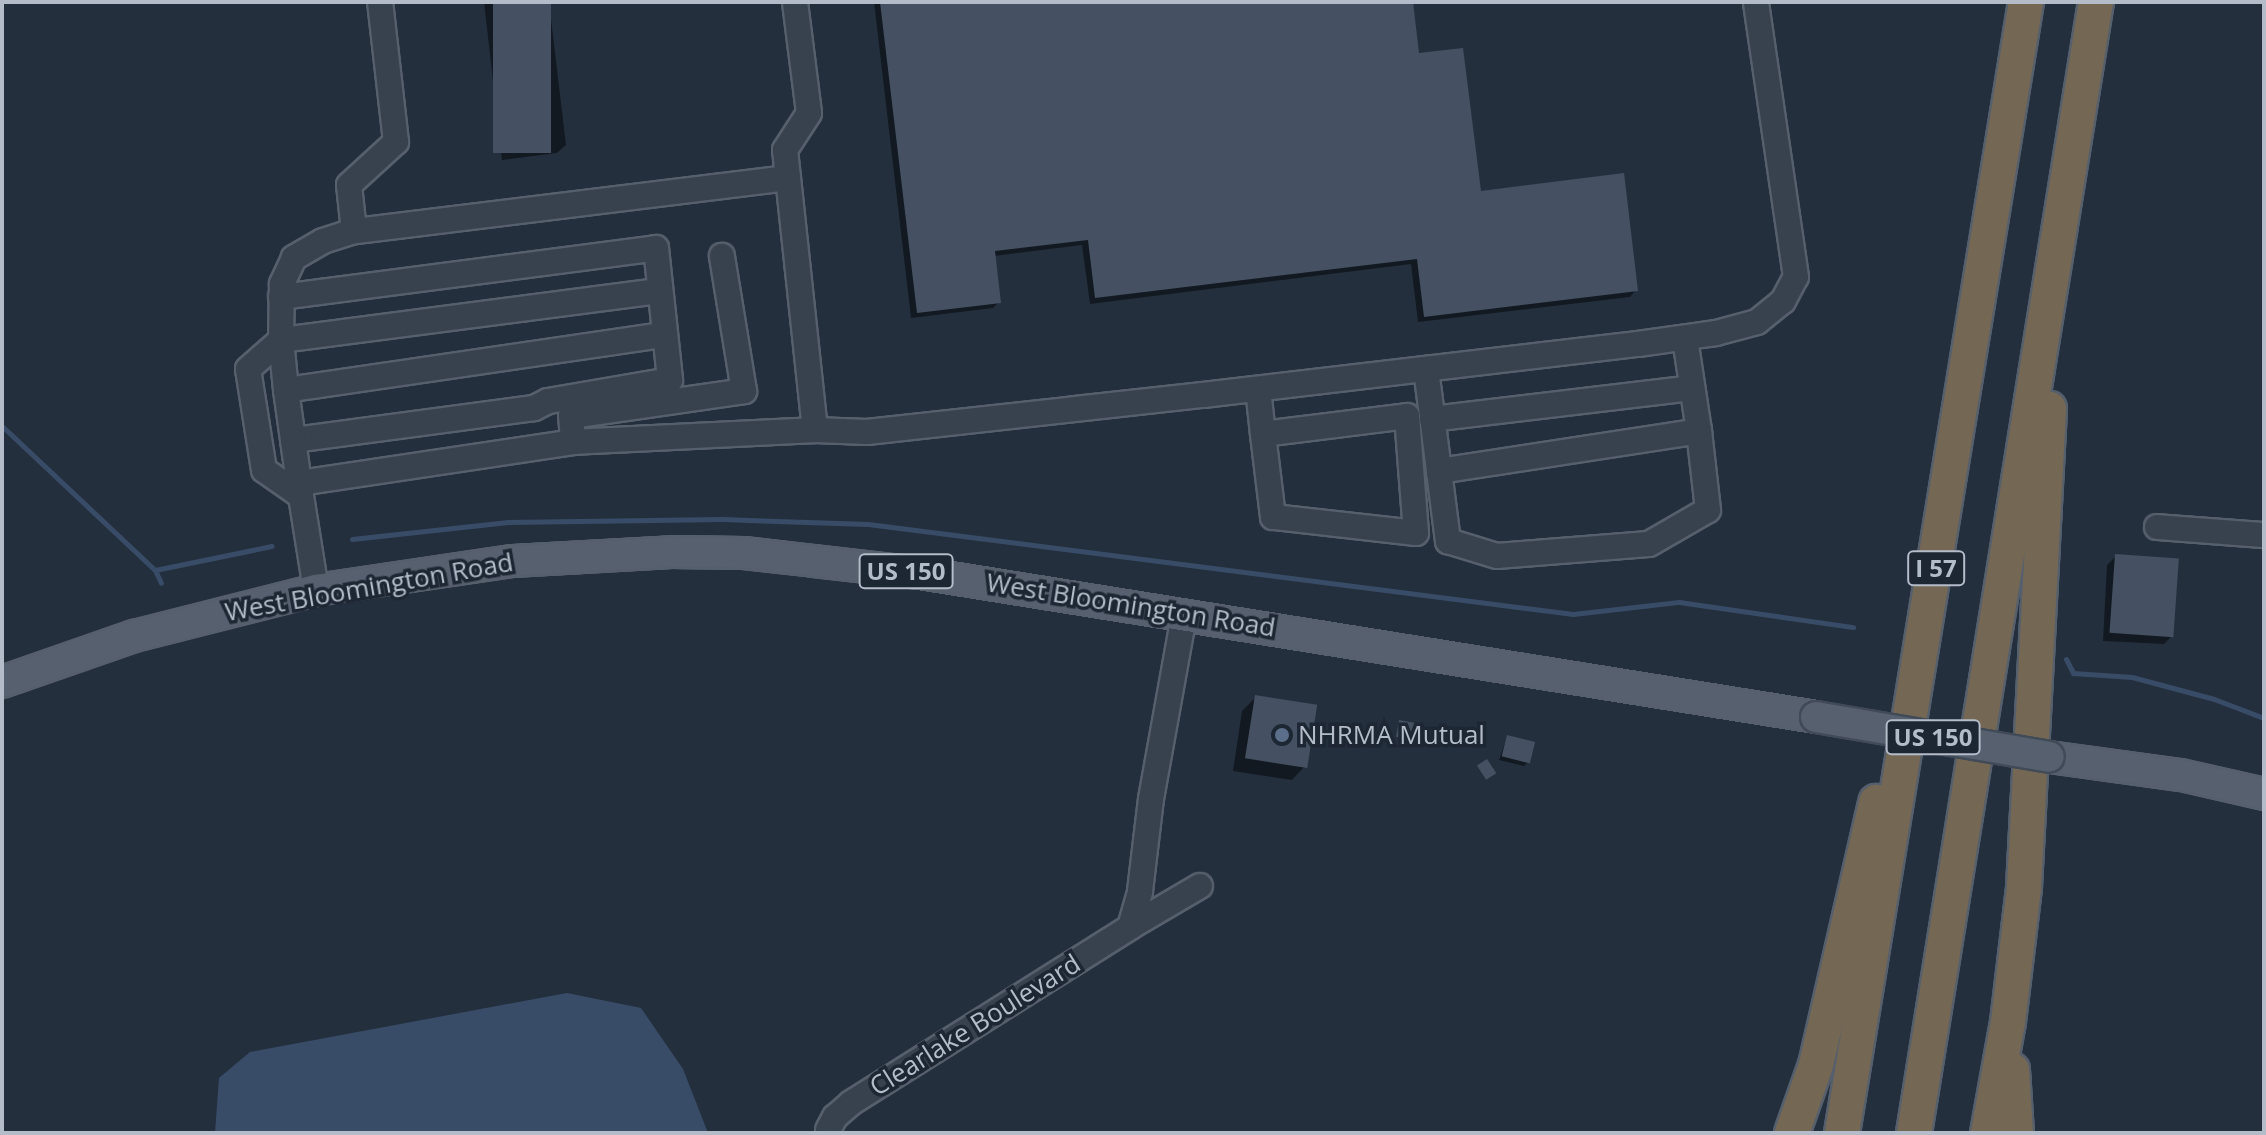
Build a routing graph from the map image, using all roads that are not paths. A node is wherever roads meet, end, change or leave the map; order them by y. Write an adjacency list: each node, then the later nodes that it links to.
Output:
1 (380, 2): 7 (street)
2 (795, 2): 6 (street)
3 (1756, 2): 13 (street)
4 (2026, 2): 29 (highway, I 57)
5 (2096, 2): 8 (highway, I 57)
6 (788, 178): 7 (street); 20 (street)
7 (354, 231): 11 (street)
8 (2059, 232): 36 (highway); 40 (highway, I 57)
9 (722, 256): 24 (street)
10 (660, 291): 11 (street); 12 (street); 14 (street)
11 (281, 297): 14 (street)
12 (665, 335): 18 (street); 23 (street)
13 (1685, 338): 15 (street); 16 (street)
14 (281, 340): 18 (street); 26 (street)
15 (1426, 369): 17 (street); 19 (street)
16 (1692, 388): 19 (street); 21 (street)
17 (1258, 389): 20 (street); 22 (street)
18 (286, 390): 23 (street)
19 (1432, 419): 25 (street)
20 (815, 430): 24 (street)
21 (1699, 431): 25 (street); 25 (street)
22 (1263, 434): 22 (street)
23 (293, 440): 26 (street)
24 (573, 442): 26 (street)
25 (1439, 471)
26 (300, 489): 30 (street)
27 (2157, 527): 28 (street)
28 (2264, 535)
29 (1937, 565): 38 (highway); 39 (highway, I 57)
30 (316, 590): 31 (main road, West Bloomington Road / US 150); 32 (main road, West Bloomington Road / US 150)
31 (1184, 616): 33 (main road, West Bloomington Road / US 150, bridge); 35 (street)
32 (2, 682)
33 (2264, 794)
34 (1200, 886): 35 (street, Clearlake Boulevard)
35 (1130, 927): 37 (street, Clearlake Boulevard)
36 (2008, 1022): 41 (highway); 42 (highway)
37 (828, 1130)
38 (1792, 1133)
39 (1842, 1133)
40 (1914, 1133)
41 (1988, 1133)
42 (2016, 1133)

